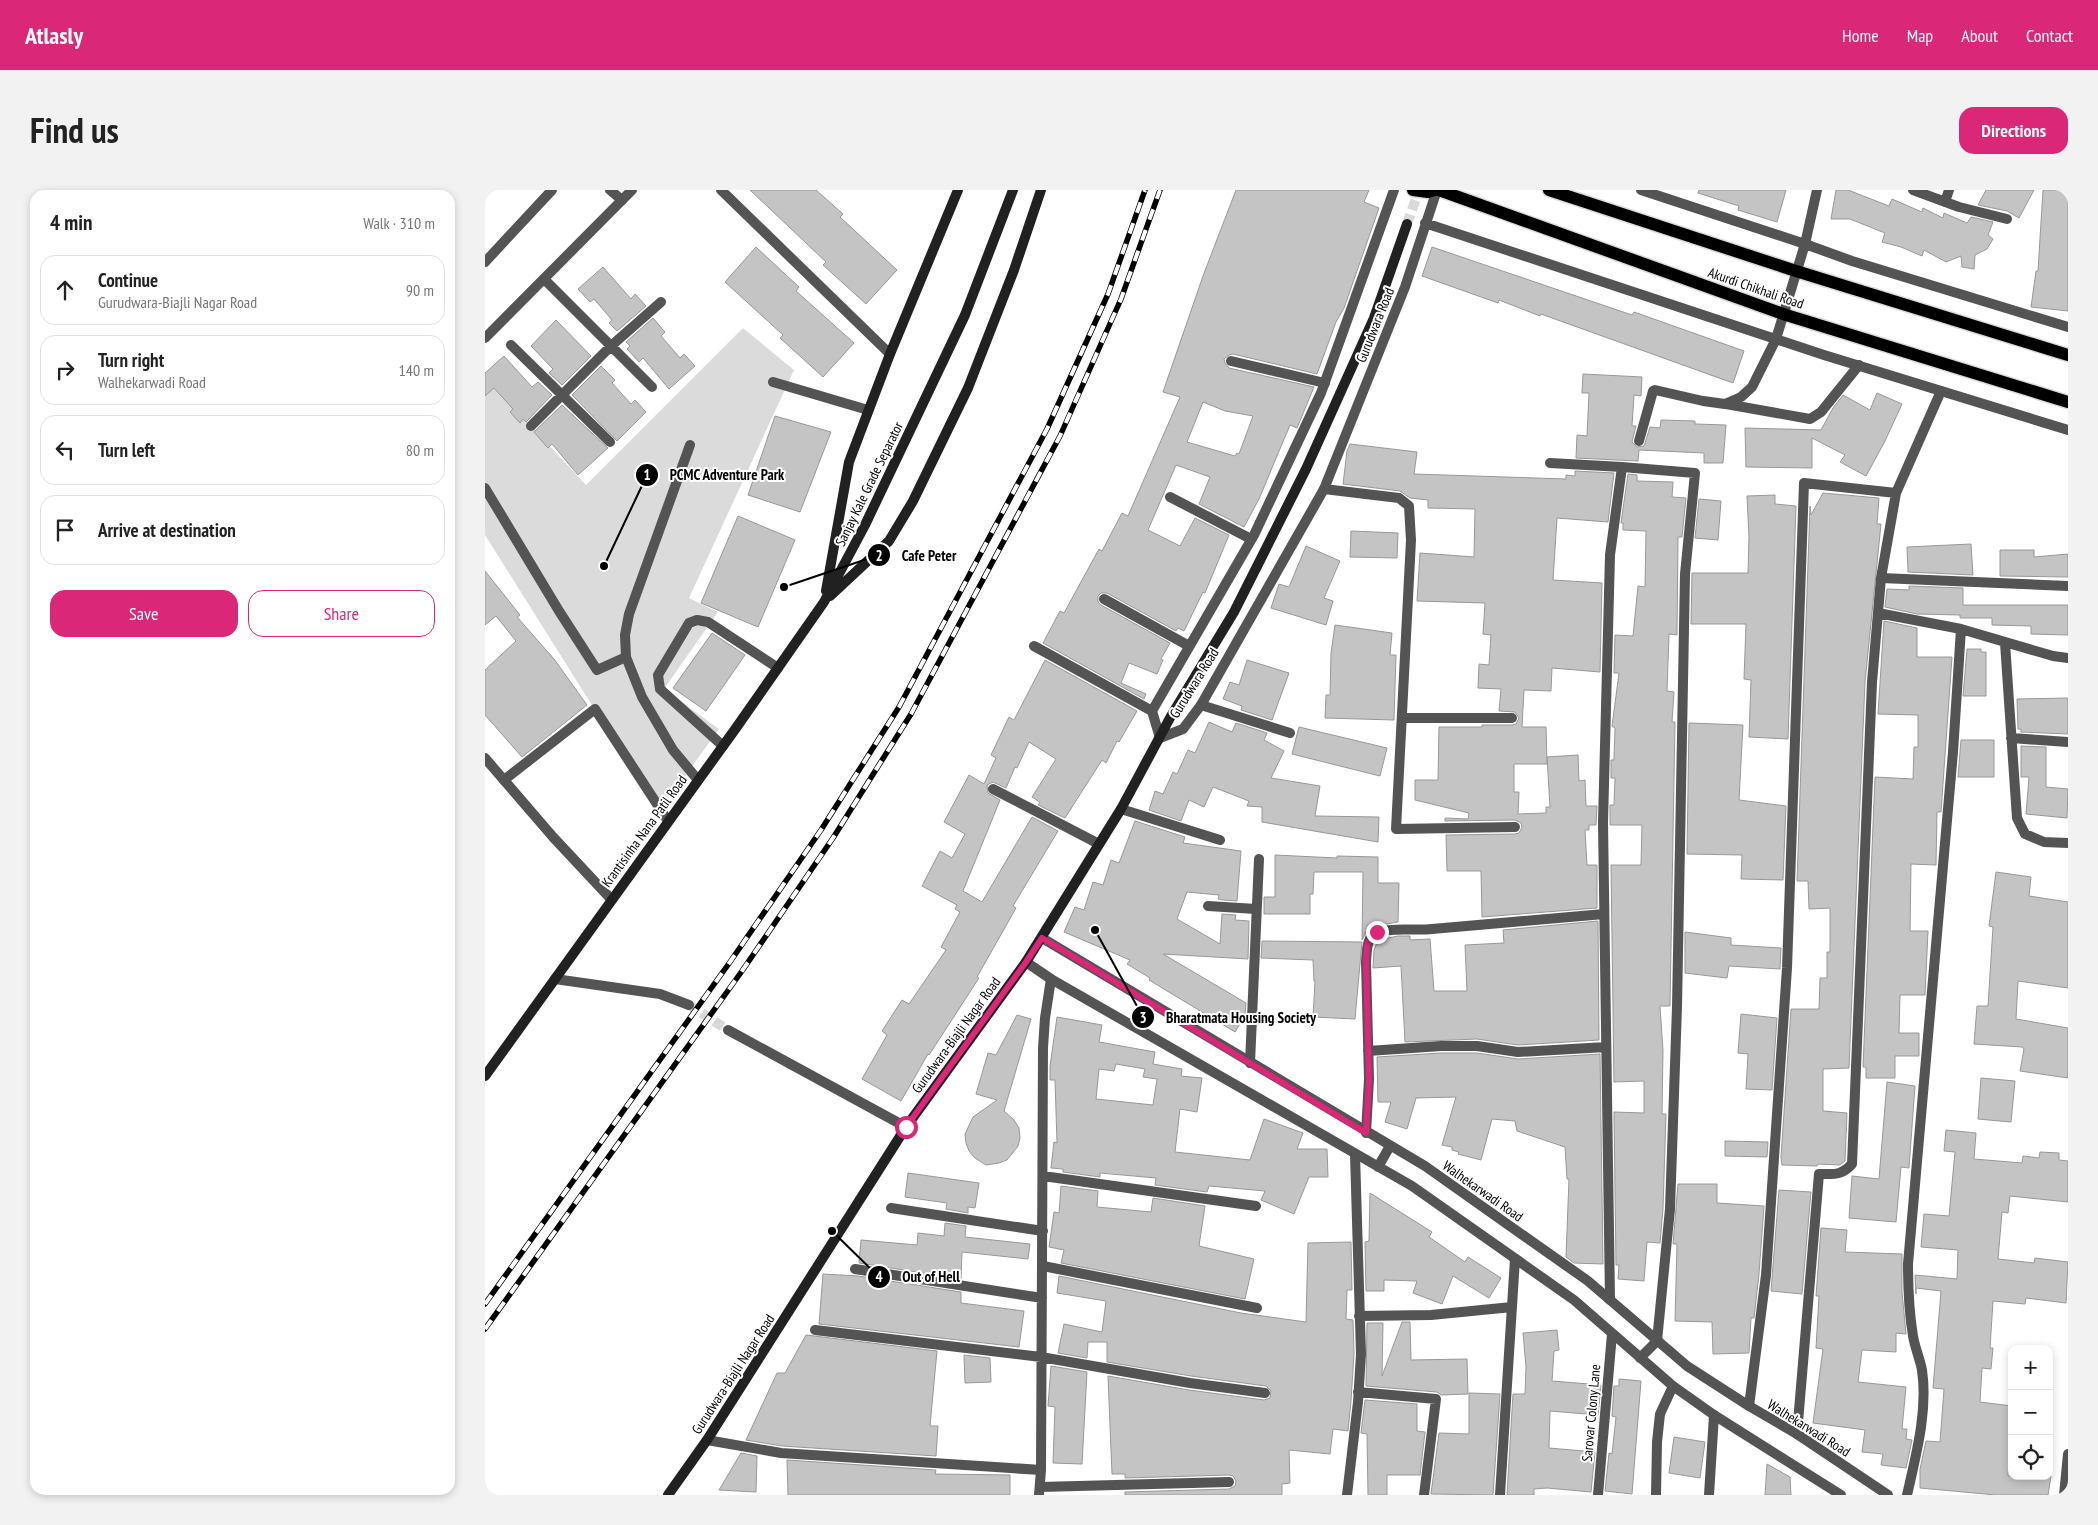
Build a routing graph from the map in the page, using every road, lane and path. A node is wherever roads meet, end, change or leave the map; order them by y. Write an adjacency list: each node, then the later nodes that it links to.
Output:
1 (552, 190): 22 (street)
2 (611, 190): 16 (street)
3 (632, 190): 16 (street)
4 (721, 190): 32 (street)
5 (958, 190): 32 (main road)
6 (1013, 190): 59 (main road, Sanjay Kale Grade Separator)
7 (1041, 190): 59 (main road)
8 (1393, 190): 37 (street, Gurudwara Road)
9 (1413, 190): 10 (main road, Akurdi Chikhali Road)
10 (1437, 190): 19 (street, Gurudwara Road); 26 (main road, Akurdi Chikhali Road)
11 (1549, 190): 23 (main road, Akurdi Chikhali Road)
12 (1641, 190): 21 (street)
13 (1817, 190): 21 (street)
14 (1913, 190): 17 (street)
15 (1949, 190): 17 (street)
16 (622, 200): 24 (street)
17 (1945, 202): 18 (street)
18 (2007, 220)
19 (1425, 223): 29 (street); 52 (street, Gurudwara Road)
20 (1407, 224): 73 (main road, Gurudwara-Biajli Nagar Road)
21 (1805, 244): 23 (street); 27 (street)
22 (485, 262)
23 (1796, 271): 26 (street); 33 (main road, Akurdi Chikhali Road)
24 (544, 279): 28 (street); 31 (street)
25 (661, 302): 31 (street)
26 (1783, 314): 29 (street); 41 (main road, Akurdi Chikhali Road)
27 (2068, 327)
28 (485, 338)
29 (1776, 339): 35 (street); 42 (street)
30 (511, 346): 40 (street)
31 (611, 346): 38 (street); 40 (street)
32 (890, 354): 43 (main road)
33 (2068, 355)
34 (1231, 361): 37 (street)
35 (1859, 365): 39 (street); 42 (street)
36 (773, 382): 43 (street)
37 (1325, 383): 55 (street, Gurudwara Road)
38 (652, 387)
39 (1941, 391): 45 (street); 53 (street)
40 (561, 394): 44 (street); 47 (street)
41 (2068, 402)
42 (1725, 404): 46 (street)
43 (868, 410): 59 (main road)
44 (531, 426)
45 (2068, 430)
46 (1639, 441)
47 (610, 442)
48 (690, 445): 65 (street)
49 (1550, 463): 50 (street)
50 (1622, 467): 91 (street); 121 (street)
51 (485, 488): 65 (street)
52 (1325, 489): 68 (street, Gurudwara Road); 70 (street)
53 (1896, 493): 56 (street); 127 (street)
54 (1170, 497): 55 (street)
55 (1251, 539): 64 (street, Gurudwara Road)
56 (1881, 578): 57 (street); 60 (street)
57 (2068, 586)
58 (1104, 599): 64 (street)
59 (824, 602): 67 (main road, Krantisinha Nana Patil Road)
60 (1878, 613): 61 (street); 129 (street)
61 (1961, 629): 62 (street); 144 (street)
62 (2005, 643): 66 (street); 74 (street)
63 (1034, 646): 69 (street)
64 (1189, 646): 69 (street, Gurudwara Road)
65 (626, 657): 79 (street)
66 (2068, 658)
67 (778, 668): 76 (main road, Krantisinha Nana Patil Road); 76 (street)
68 (1201, 704): 72 (street); 73 (street, Gurudwara Road)
69 (1152, 711): 73 (street, Gurudwara Road)
70 (1402, 718): 71 (street); 83 (street)
71 (1512, 718)
72 (1290, 733)
73 (1160, 738): 81 (main road, Gurudwara-Biajli Nagar Road)
74 (2011, 738): 75 (street); 85 (street)
75 (2068, 742)
76 (723, 746): 79 (main road, Krantisinha Nana Patil Road)
77 (485, 758): 78 (street)
78 (504, 780): 82 (street); 88 (street)
79 (698, 780): 82 (main road, Krantisinha Nana Patil Road)
80 (993, 789): 86 (street)
81 (1121, 809): 84 (street); 86 (main road, Gurudwara-Biajli Nagar Road)
82 (668, 821): 88 (main road, Krantisinha Nana Patil Road)
83 (1515, 827)
84 (1221, 840)
85 (2068, 843)
86 (1099, 844): 92 (main road, Gurudwara-Biajli Nagar Road)
87 (1259, 859): 90 (street)
88 (611, 899): 94 (main road, Krantisinha Nana Patil Road)
89 (1208, 906): 90 (street)
90 (1256, 909): 100 (street)
91 (1604, 914): 98 (street); 99 (street)
92 (1042, 938): 93 (main road, Gurudwara-Biajli Nagar Road); 100 (street, Walhekarwadi Road)
93 (1026, 962): 95 (street); 102 (main road, Gurudwara-Biajli Nagar Road)
94 (555, 979): 96 (street); 101 (main road, Krantisinha Nana Patil Road)
95 (1051, 979): 105 (street); 107 (street)
96 (689, 1005)
97 (729, 1030): 102 (street)
98 (1606, 1048): 99 (street); 115 (street)
99 (1368, 1051): 103 (street)
100 (1250, 1063): 103 (street, Walhekarwadi Road)
101 (485, 1076)
102 (906, 1127): 130 (main road, Gurudwara-Biajli Nagar Road)
103 (1366, 1133): 104 (street, Walhekarwadi Road)
104 (1390, 1146): 106 (street); 115 (street, Walhekarwadi Road)
105 (1355, 1154): 106 (street); 118 (street)
106 (1378, 1167): 111 (street)
107 (1043, 1176): 108 (street); 110 (street)
108 (1256, 1206)
109 (891, 1208): 110 (street)
110 (1043, 1231): 112 (street)
111 (1515, 1259): 116 (street); 120 (street)
112 (1043, 1266): 114 (street); 117 (street)
113 (855, 1269): 114 (street)
114 (1042, 1298): 122 (street)
115 (1610, 1300): 121 (street, Walhekarwadi Road)
116 (1512, 1307): 118 (street); 138 (street)
117 (1257, 1308)
118 (1359, 1316): 125 (street)
119 (815, 1330): 122 (street)
120 (1612, 1334): 123 (street); 139 (street, Sarovar Colony Lane)
121 (1657, 1341): 123 (street); 127 (street, Walhekarwadi Road)
122 (1041, 1357): 126 (street); 132 (street)
123 (1640, 1358): 124 (street)
124 (1673, 1386): 128 (street); 140 (street)
125 (1358, 1392): 136 (street); 137 (street)
126 (1265, 1393)
127 (1749, 1406): 129 (street, Walhekarwadi Road)
128 (1714, 1415): 141 (street); 142 (street)
129 (1797, 1434): 143 (street, Walhekarwadi Road)
130 (707, 1440): 132 (street); 135 (main road, Gurudwara-Biajli Nagar Road)
131 (2068, 1454): 145 (street)
132 (1041, 1470): 134 (street)
133 (1229, 1482): 134 (street)
134 (1039, 1491)
135 (667, 1495)
136 (1347, 1495)
137 (1424, 1495)
138 (1500, 1495)
139 (1598, 1495)
140 (1656, 1495)
141 (1709, 1495)
142 (1841, 1495)
143 (1888, 1495)
144 (1907, 1495)
145 (2064, 1495)

